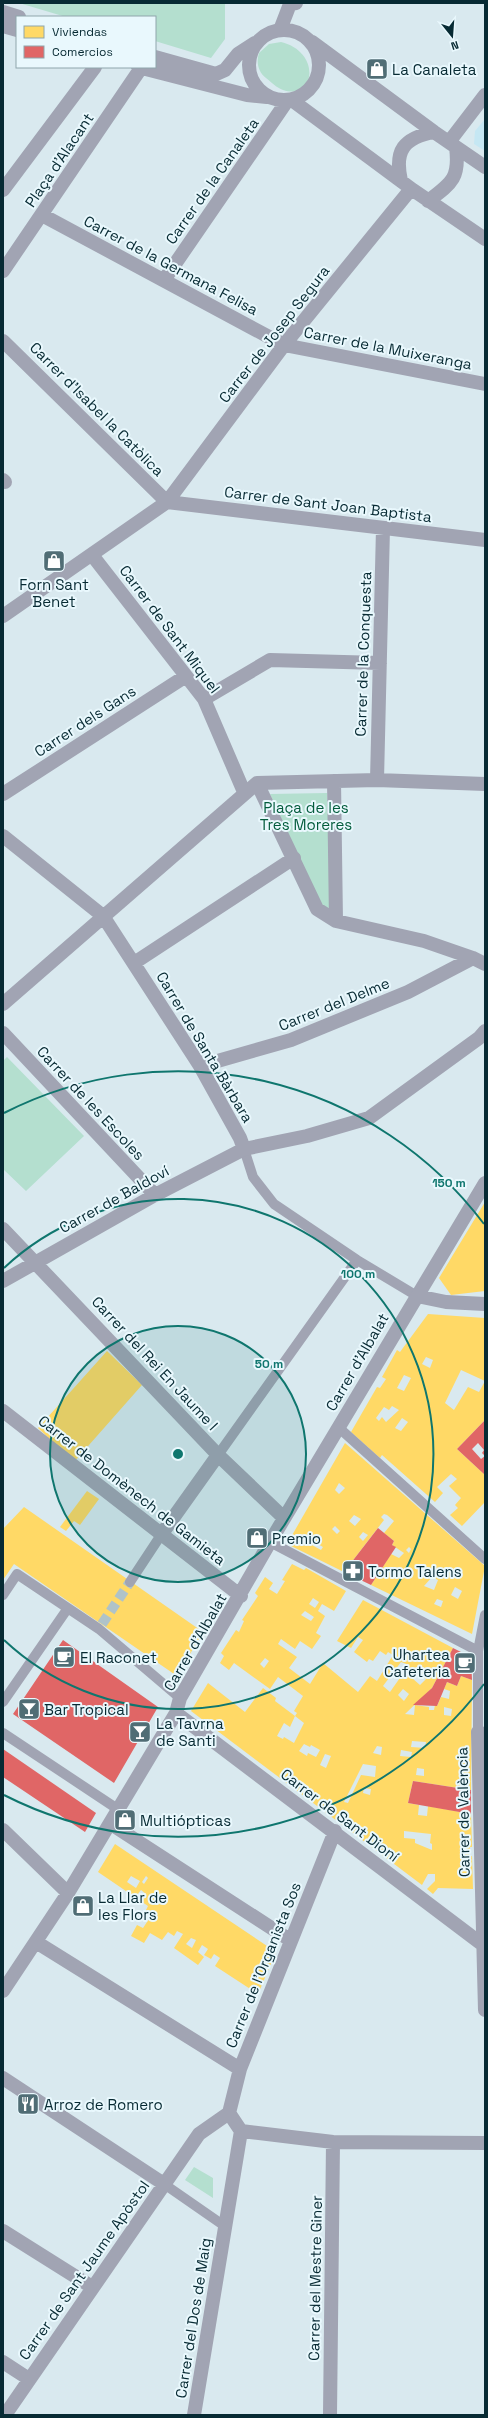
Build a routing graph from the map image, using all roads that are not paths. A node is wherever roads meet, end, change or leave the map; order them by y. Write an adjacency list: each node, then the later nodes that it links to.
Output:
1 (296, 3): 6 (street)
2 (3, 12): 3 (street)
3 (16, 16)
4 (3, 26): 5 (street)
5 (16, 30)
6 (280, 30): 7 (street); 8 (street)
7 (310, 40): 14 (street); 15 (street)
8 (256, 43): 9 (street); 13 (street)
9 (156, 57)
10 (94, 68): 19 (street, Plaça d'Alacant)
11 (140, 68): 13 (street); 21 (street, Plaça d'Alacant)
12 (485, 95): 16 (street)
13 (266, 98): 14 (street)
14 (290, 101): 18 (street); 24 (street, Carrer de la Canaleta)
15 (434, 132): 16 (street); 18 (street)
16 (453, 145): 17 (street); 20 (street)
17 (485, 167)
18 (406, 185): 20 (street); 26 (street, Carrer de Josep Segura)
19 (3, 190)
20 (428, 201): 22 (street)
21 (42, 215): 23 (street, Plaça d'Alacant); 24 (street, Carrer de la Germana Felisa)
22 (485, 239)
23 (3, 271)
24 (164, 280): 26 (street, Carrer de la Germana Felisa)
25 (3, 341): 28 (street, Carrer d'Isabel la Catòlica)
26 (284, 345): 27 (street, Carrer de la Muixeranga); 28 (street, Carrer de Josep Segura)
27 (485, 384)
28 (167, 502): 29 (street, Carrer de Sant Joan Baptista); 31 (street, Carrer de Josep Segura)
29 (383, 528): 30 (street, Carrer de Sant Joan Baptista); 33 (street, Carrer de la Conquesta)
30 (485, 540)
31 (92, 555): 32 (street, Carrer de Josep Segura); 34 (street, Carrer de Sant Miquel)
32 (3, 616)
33 (380, 663): 35 (street); 36 (street, Carrer de la Conquesta)
34 (186, 676): 35 (street, Carrer de Sant Miquel); 41 (street, Carrer dels Gans)
35 (204, 699): 40 (street, Carrer de Sant Miquel)
36 (376, 780): 37 (street); 39 (street)
37 (334, 781): 38 (street); 45 (street)
38 (257, 783): 40 (street); 43 (street)
39 (485, 784)
40 (244, 792): 44 (street)
41 (3, 794)
42 (3, 836): 44 (street, Carrer de Santa Bàrbara)
43 (294, 858): 45 (street); 47 (street)
44 (103, 916): 47 (street, Carrer de Santa Bàrbara); 48 (street)
45 (336, 921): 46 (street)
46 (479, 961): 51 (street, Carrer del Delme)
47 (134, 963): 51 (street, Carrer de Santa Bàrbara)
48 (3, 1004)
49 (3, 1033): 54 (street, Carrer de les Escoles)
50 (483, 1037): 52 (street, Carrer de Baldoví)
51 (200, 1066): 52 (street, Carrer de Santa Bàrbara)
52 (244, 1148): 54 (street, Carrer de Baldoví); 56 (street, Carrer de Santa Bàrbara)
53 (485, 1183): 59 (street, Carrer d'Albalat)
54 (155, 1195): 57 (street, Carrer de Baldoví)
55 (3, 1229): 57 (street, Carrer del Rei En Jaume I)
56 (357, 1260): 59 (street, Carrer de Santa Bàrbara); 63 (street)
57 (36, 1262): 58 (street, Carrer de Baldoví); 63 (street, Carrer del Rei En Jaume I)
58 (3, 1281)
59 (414, 1301): 60 (street); 62 (street, Carrer d'Albalat)
60 (485, 1304)
61 (6, 1419): 65 (street, Carrer de Domènech de Gamieta)
62 (338, 1427): 64 (street, Carrer d'Albalat); 67 (street)
63 (218, 1455): 64 (street, Carrer del Rei En Jaume I); 65 (street)
64 (284, 1518): 66 (street, Carrer d'Albalat)
65 (161, 1535): 68 (street); 70 (street, Carrer de Domènech de Gamieta)
66 (270, 1542): 70 (street, Carrer d'Albalat); 73 (street)
67 (485, 1559)
68 (130, 1582)
69 (3, 1595): 71 (street)
70 (241, 1596): 74 (street, Carrer d'Albalat)
71 (68, 1608): 74 (street); 75 (street)
72 (485, 1615): 73 (street, Carrer de València)
73 (478, 1651): 78 (street, Carrer de València)
74 (180, 1698): 76 (street, Carrer d'Albalat)
75 (3, 1702)
76 (176, 1713): 79 (street, Carrer d'Albalat); 82 (street, Carrer de Sant Dioní)
77 (3, 1733): 79 (street)
78 (481, 1734): 86 (street, Carrer de València)
79 (119, 1810): 80 (street, Carrer d'Albalat)
80 (111, 1824): 83 (street, Carrer d'Albalat); 84 (street)
81 (3, 1830): 83 (street)
82 (335, 1831): 84 (street, Carrer de l'Organista Sos); 86 (street, Carrer de Sant Dioní)
83 (68, 1893): 85 (street, Carrer d'Albalat)
84 (290, 1940): 89 (street, Carrer de l'Organista Sos)
85 (36, 1942): 87 (street, Carrer d'Albalat); 89 (street)
86 (483, 1945): 88 (street, Carrer de València)
87 (3, 1991)
88 (485, 2010)
89 (240, 2069): 91 (street, Carrer de l'Organista Sos)
90 (3, 2078): 95 (street)
91 (229, 2113): 92 (street); 95 (street, Carrer de Sant Jaume Apòstol)
92 (241, 2131): 93 (street); 96 (street, Carrer del Dos de Maig)
93 (333, 2142): 94 (street); 103 (street, Carrer del Mestre Giner)
94 (485, 2143)
95 (164, 2184): 96 (street); 98 (street, Carrer de Sant Jaume Apòstol)
96 (226, 2227): 102 (street, Carrer del Dos de Maig)
97 (3, 2231): 98 (street)
98 (92, 2287): 100 (street, Carrer de Sant Jaume Apòstol)
99 (3, 2362): 100 (street)
100 (29, 2379): 101 (street, Carrer de Sant Jaume Apòstol)
101 (5, 2415)
102 (194, 2415)
103 (330, 2415)

